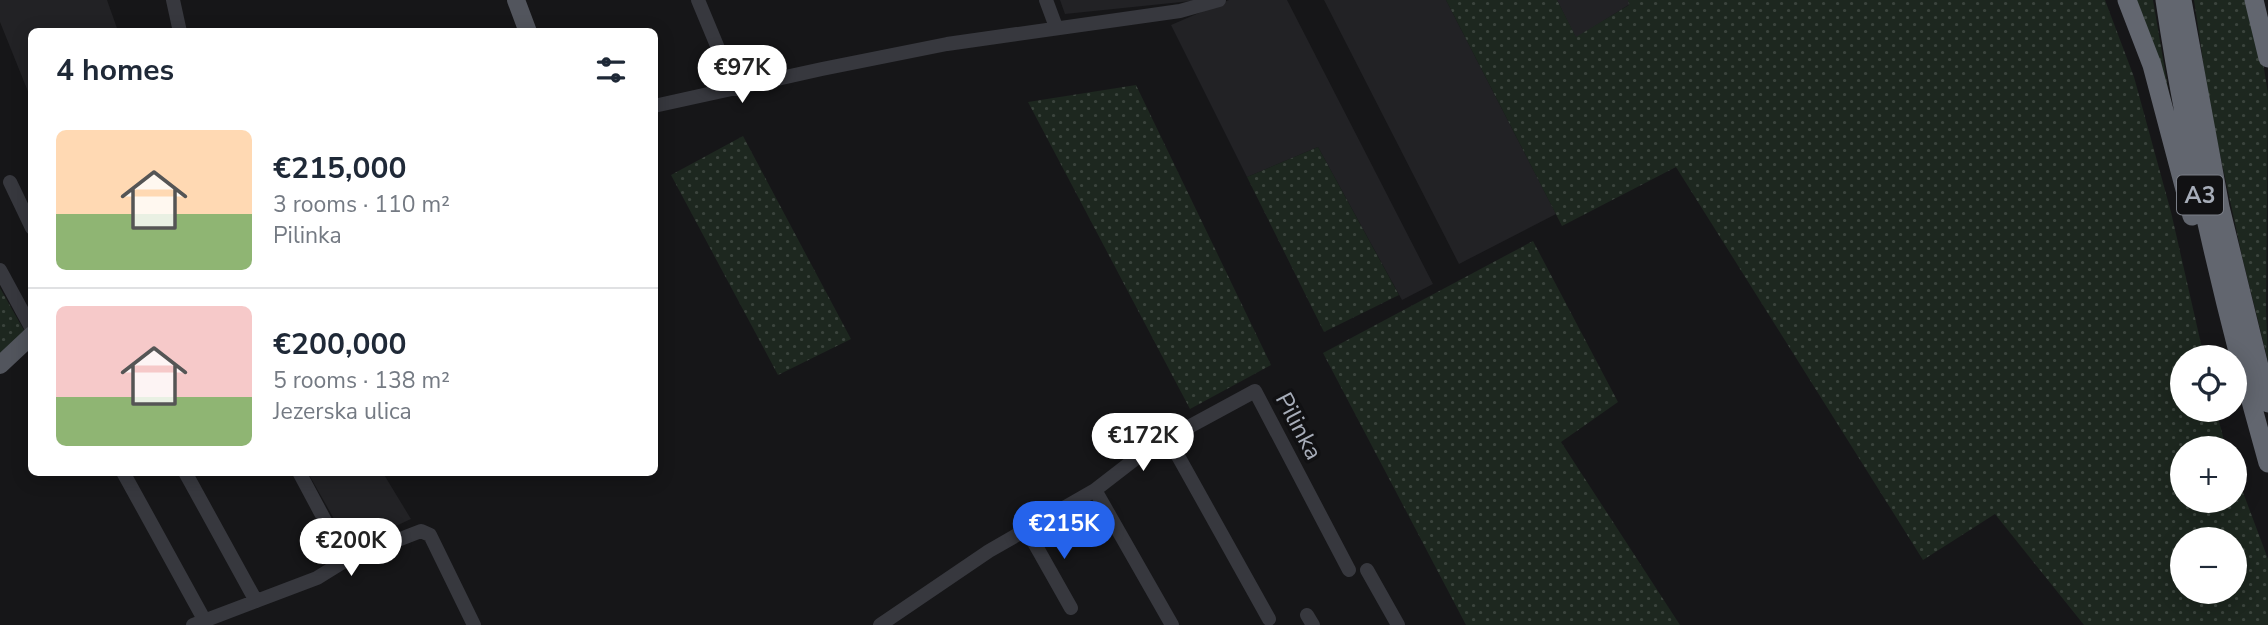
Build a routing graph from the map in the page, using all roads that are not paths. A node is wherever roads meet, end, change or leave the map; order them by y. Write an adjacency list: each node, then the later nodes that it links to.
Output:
1 (173, 0): 11 (street)
2 (516, 0): 12 (main road)
3 (698, 0): 14 (street)
4 (1046, 0): 10 (street)
5 (1219, 0): 10 (street)
6 (2127, 0): 21 (highway)
7 (2165, 0): 22 (highway, A3)
8 (2182, 0): 25 (highway, A3)
9 (2254, 0): 13 (highway)
10 (1056, 27): 14 (street)
11 (179, 28)
12 (526, 28)
13 (2268, 58)
14 (735, 89): 15 (street)
15 (658, 105)
16 (10, 182): 17 (street)
17 (28, 220)
18 (0, 270): 19 (street)
19 (28, 322)
20 (28, 339): 23 (main road)
21 (2223, 345)
22 (2232, 345)
23 (0, 365)
24 (2247, 397): 27 (highway, A3)
25 (2268, 403)
26 (1168, 438): 31 (street, Pilinka); 34 (street, Pilinka); 39 (street)
27 (2268, 463)
28 (125, 476): 40 (street)
29 (187, 476): 36 (street)
30 (301, 476): 33 (street)
31 (1095, 489): 32 (street, Pilinka); 43 (street)
32 (1027, 530): 37 (street); 38 (street, Pilinka)
33 (346, 560): 36 (street); 41 (street)
34 (1349, 570)
35 (1367, 570): 44 (street)
36 (256, 601): 40 (street)
37 (1071, 608)
38 (901, 619): 42 (street, Pilinka)
39 (1269, 619)
40 (199, 623)
41 (474, 625)
42 (880, 625)
43 (1172, 625)
44 (1398, 625)

